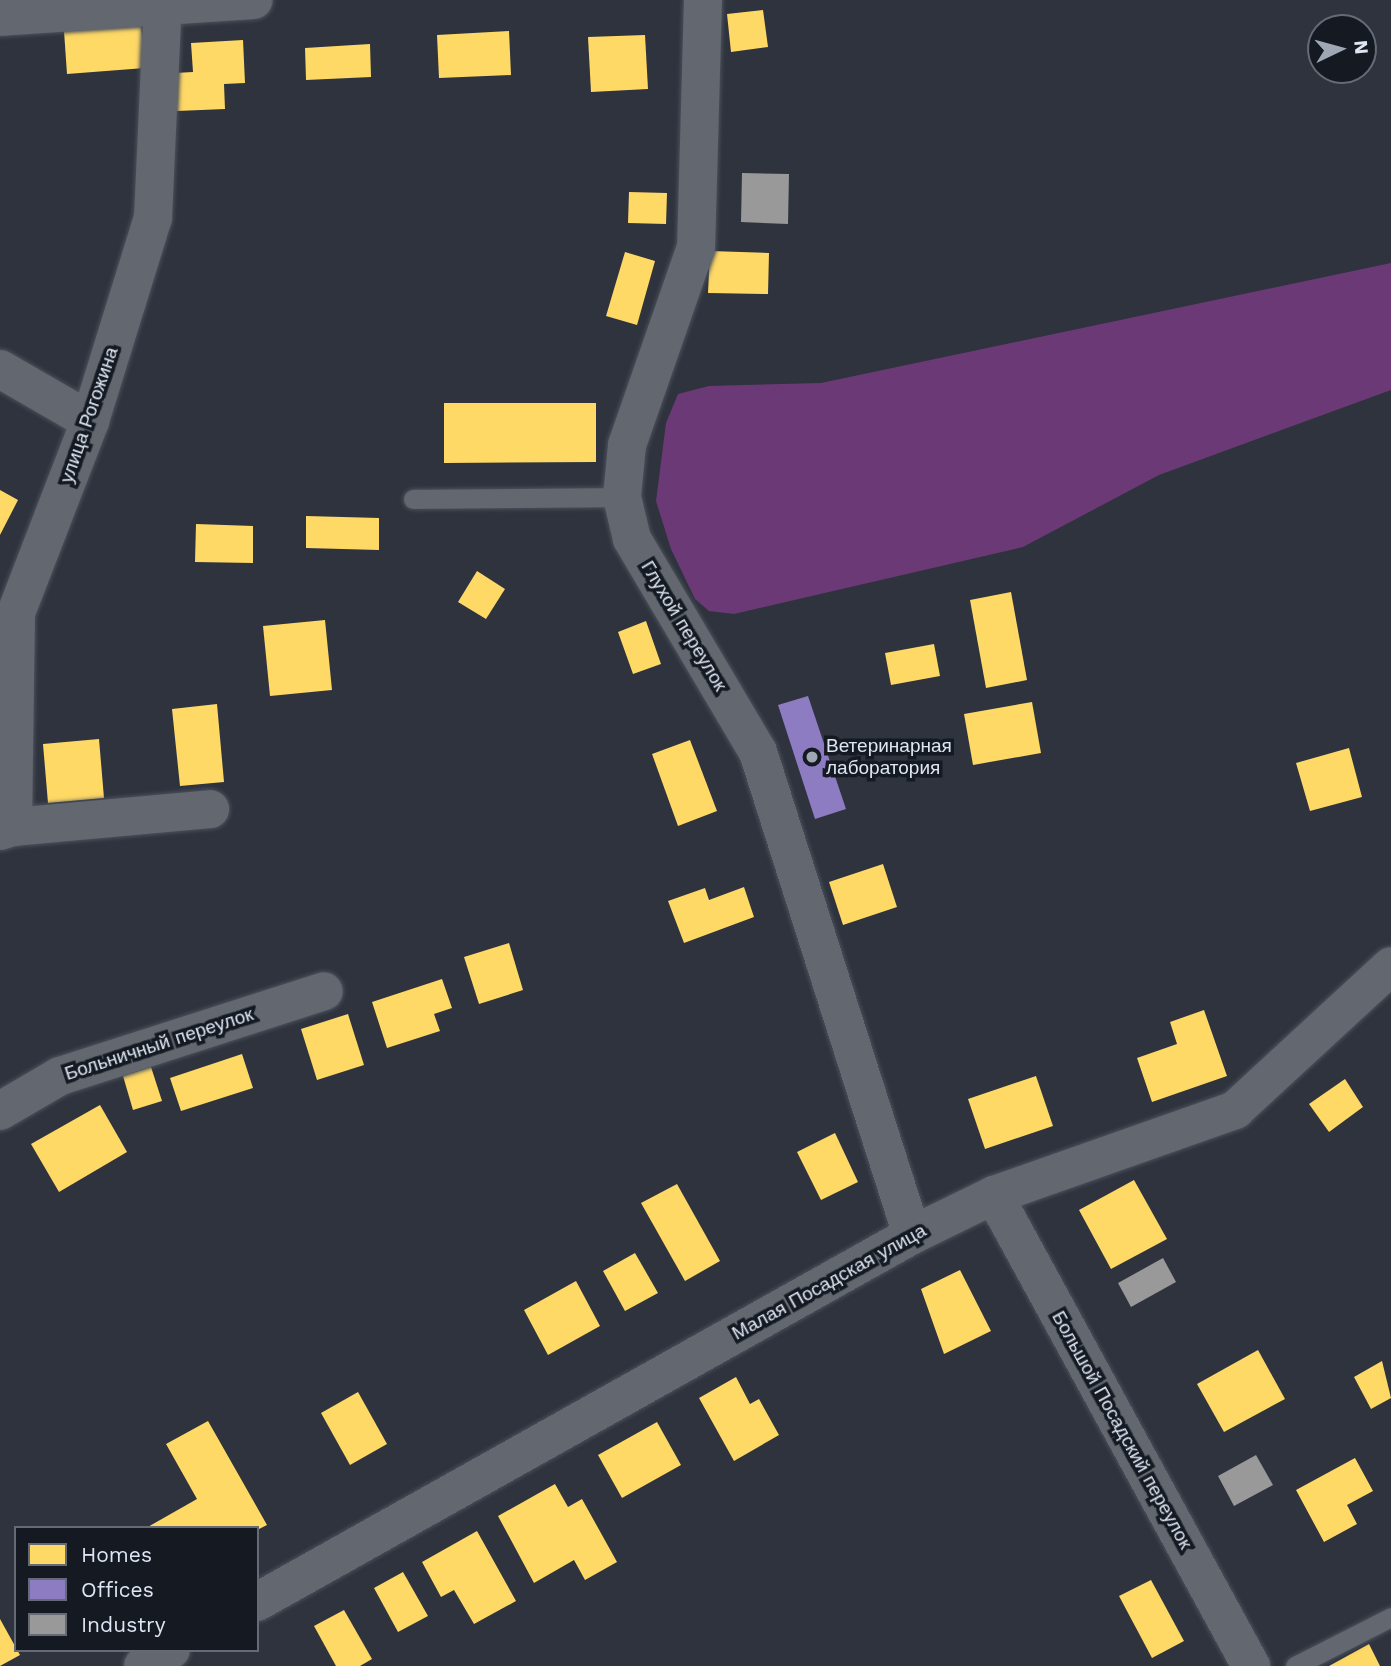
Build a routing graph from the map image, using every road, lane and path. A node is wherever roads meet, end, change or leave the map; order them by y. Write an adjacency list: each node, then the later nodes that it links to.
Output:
1 (253, 0): 3 (street)
2 (703, 0): 7 (street, Глухой переулок)
3 (163, 2): 4 (street); 6 (street, улица Рогожина)
4 (0, 17)
5 (0, 369): 6 (street)
6 (90, 421): 10 (street, улица Рогожина)
7 (622, 497): 8 (lane); 15 (street, Глухой переулок)
8 (413, 499)
9 (210, 809): 10 (street, улица Рогожина)
10 (7, 829)
11 (1391, 966): 14 (street, Малая Посадская улица)
12 (324, 991): 13 (street, Больничный переулок)
13 (0, 1111)
14 (994, 1195): 15 (street, Малая Посадская улица); 20 (street, Большой Посадский переулок)
15 (912, 1235): 16 (street, Малая Посадская улица)
16 (259, 1601)
17 (1391, 1617): 21 (lane)
18 (168, 1652): 19 (street)
19 (143, 1666)
20 (1251, 1666)
21 (1296, 1666)

